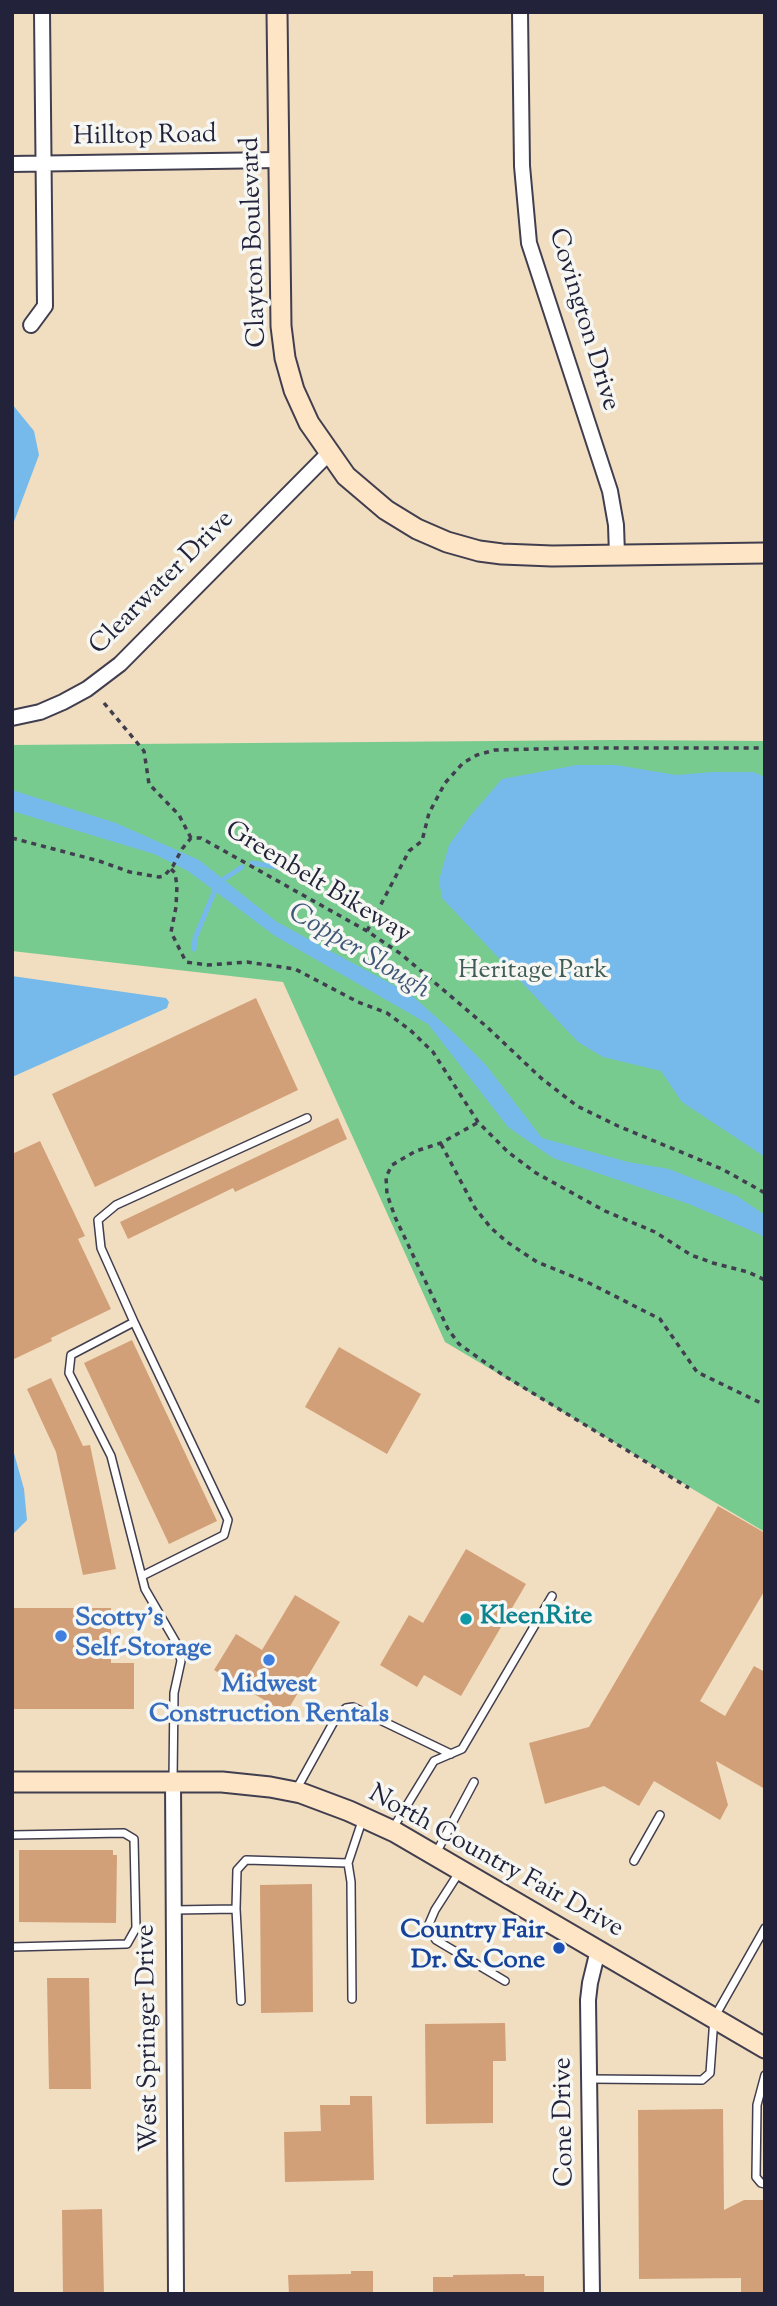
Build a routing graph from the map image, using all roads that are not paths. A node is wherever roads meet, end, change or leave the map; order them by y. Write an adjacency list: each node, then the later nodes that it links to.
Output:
1 (42, 12): 6 (street)
2 (277, 12): 4 (street, Clayton Boulevard)
3 (520, 12): 10 (street, Covington Drive)
4 (278, 160): 6 (street, Hilltop Road); 8 (street, Clayton Boulevard)
5 (12, 164): 6 (street, Hilltop Road)
6 (44, 164): 7 (street)
7 (32, 325)
8 (328, 454): 10 (street, Clayton Boulevard); 11 (street, Clearwater Drive)
9 (765, 553): 10 (street, Clayton Boulevard)
10 (617, 555)
11 (12, 718)
12 (307, 1118): 13 (lane)
13 (134, 1322): 14 (lane); 14 (lane)
14 (142, 1576): 17 (lane)
15 (552, 1596): 16 (lane)
16 (452, 1754): 20 (lane); 23 (lane)
17 (173, 1781): 18 (street, North Country Fair Drive); 20 (street, North Country Fair Drive); 30 (street, West Springer Drive)
18 (12, 1782)
19 (474, 1782): 25 (lane)
20 (295, 1792): 22 (street, North Country Fair Drive)
21 (660, 1815): 26 (lane)
22 (364, 1818): 23 (street, North Country Fair Drive); 27 (lane)
23 (391, 1831): 25 (street, North Country Fair Drive)
24 (12, 1835): 32 (lane)
25 (435, 1856): 28 (street, North Country Fair Drive)
26 (634, 1861)
27 (348, 1863): 29 (lane); 35 (lane)
28 (460, 1870): 33 (street, North Country Fair Drive); 34 (lane)
29 (236, 1909): 30 (lane); 36 (lane)
30 (173, 1910): 44 (street, West Springer Drive)
31 (765, 1928): 37 (lane)
32 (12, 1947)
33 (598, 1950): 37 (street, North Country Fair Drive); 40 (street, Cone Drive)
34 (505, 1981)
35 (352, 1999)
36 (241, 2001)
37 (714, 2018): 38 (street, North Country Fair Drive); 40 (lane)
38 (765, 2048)
39 (765, 2075): 41 (lane)
40 (590, 2079): 45 (street, Cone Drive)
41 (757, 2105): 42 (lane); 43 (lane)
42 (765, 2109)
43 (765, 2184)
44 (176, 2294)
45 (592, 2294)

